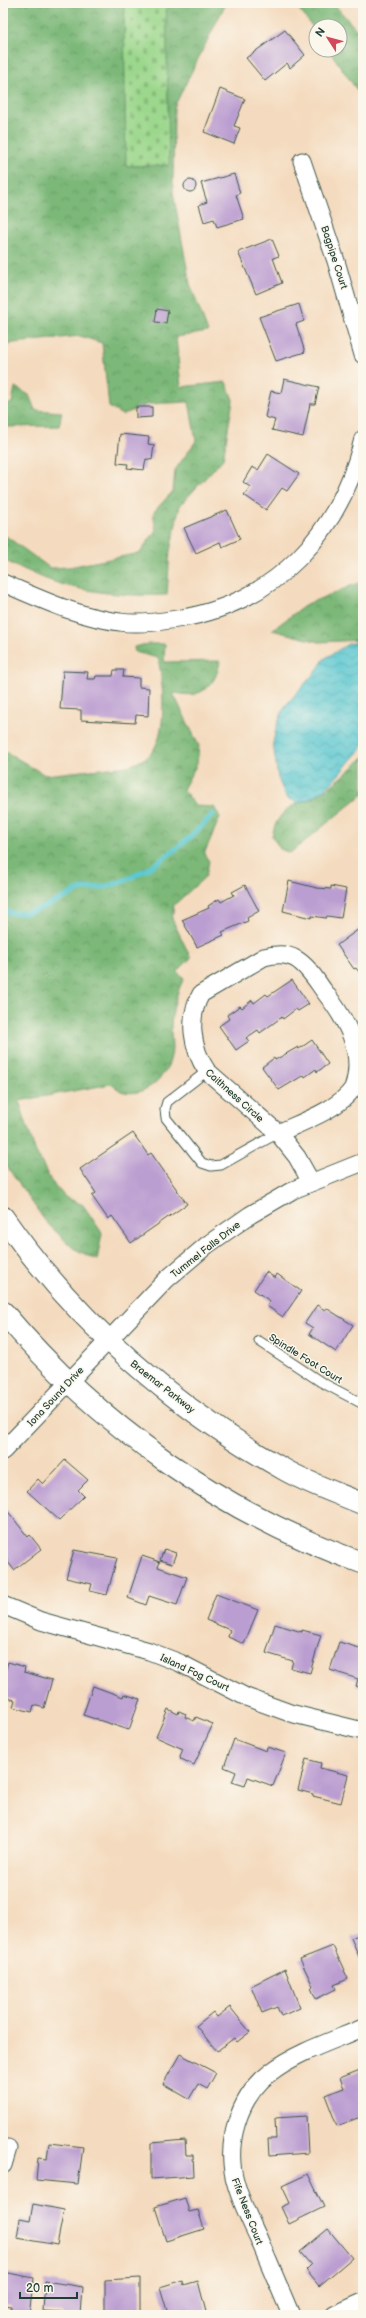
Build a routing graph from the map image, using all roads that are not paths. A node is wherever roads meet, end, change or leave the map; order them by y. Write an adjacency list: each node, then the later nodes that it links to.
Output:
1 (302, 161): 2 (street, Bagpipe Court)
2 (363, 355)
3 (363, 439): 4 (street)
4 (3, 583)
5 (207, 1071): 6 (street, Caithness Circle); 6 (lane); 6 (street, Caithness Circle)
6 (278, 1133): 8 (street, Caithness Circle)
7 (363, 1162): 8 (street, Tummel Falls Drive)
8 (312, 1182): 11 (street, Tummel Falls Drive)
9 (3, 1217): 11 (street, Braemar Parkway)
10 (3, 1312): 13 (street)
11 (108, 1341): 13 (street, Iona Sound Drive); 16 (street, Braemar Parkway)
12 (259, 1342): 14 (lane, Spindle Foot Court)
13 (68, 1382): 15 (street, Iona Sound Drive); 17 (street)
14 (363, 1404)
15 (3, 1451)
16 (363, 1504)
17 (363, 1563)
18 (3, 1605): 19 (street, Island Fog Court)
19 (363, 1731)
20 (363, 2028): 24 (street, Fife Ness Court)
21 (8, 2148): 22 (street)
22 (3, 2165)
23 (363, 2302): 25 (street)
24 (291, 2315)
25 (334, 2315)

